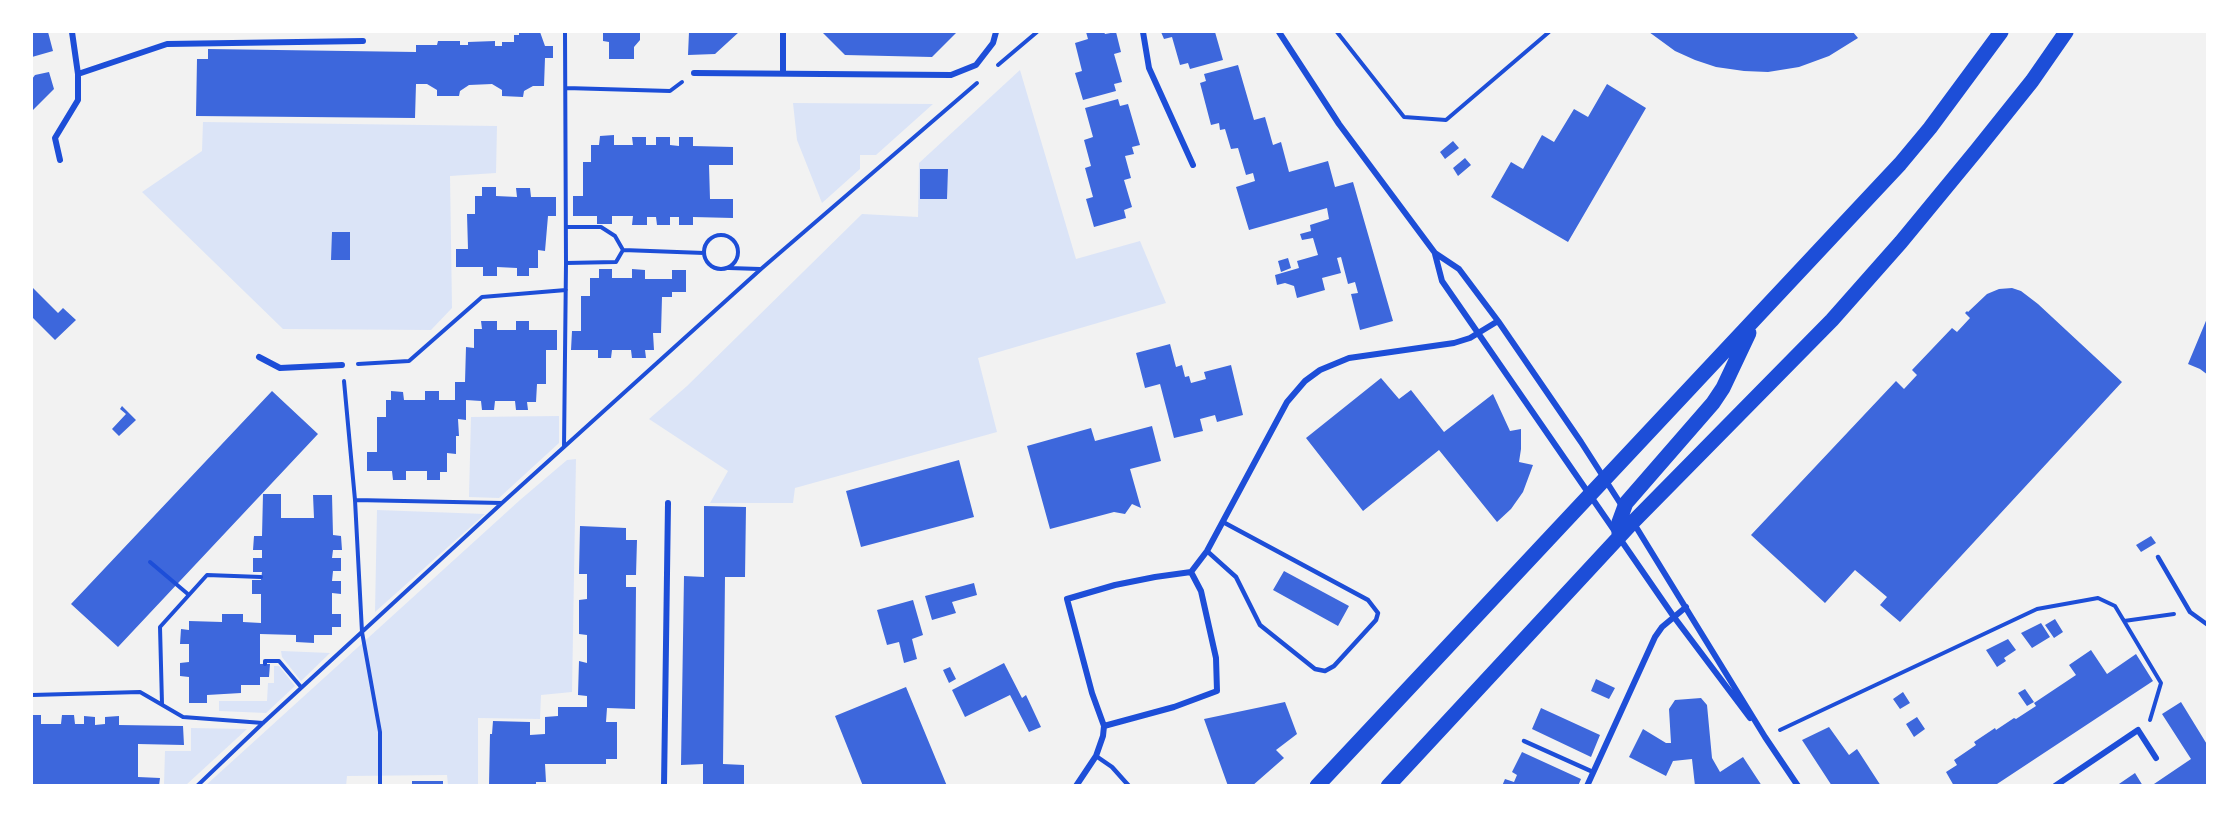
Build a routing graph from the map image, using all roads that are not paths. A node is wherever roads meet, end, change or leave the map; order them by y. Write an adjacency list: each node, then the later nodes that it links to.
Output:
1 (72, 32): 11 (street)
2 (783, 32): 10 (street)
3 (996, 32): 10 (street)
4 (1143, 32): 13 (street)
5 (1280, 32): 14 (street)
6 (2001, 32): 15 (main road)
7 (2066, 32): 25 (main road)
8 (363, 41): 11 (street)
9 (694, 73): 10 (street)
10 (783, 73)
11 (78, 74): 12 (street)
12 (60, 160)
13 (1193, 165)
14 (1435, 253): 16 (street); 17 (street)
15 (1756, 320): 20 (main road); 23 (main road)
16 (1498, 321): 17 (street); 20 (street)
17 (1478, 333): 21 (street); 24 (street)
18 (259, 357): 19 (street)
19 (342, 365)
20 (1604, 480): 21 (main road); 23 (street)
21 (1590, 495): 26 (street); 42 (main road)
22 (668, 503): 39 (street)
23 (1624, 508): 25 (street); 26 (main road)
24 (1223, 522): 27 (street); 27 (lane)
25 (1633, 522): 26 (main road); 30 (street)
26 (1619, 537): 31 (street); 43 (main road)
27 (1207, 551): 29 (street)
28 (2158, 557): 32 (lane)
29 (1191, 572): 33 (street); 33 (street)
30 (1686, 607): 31 (street); 34 (street)
31 (1674, 616): 34 (street); 38 (street)
32 (2208, 625)
33 (1104, 726): 36 (street)
34 (1765, 737): 45 (street)
35 (1524, 741): 38 (lane)
36 (1096, 756): 40 (street); 41 (lane)
37 (2156, 758): 46 (street)
38 (1593, 772): 44 (street)
39 (664, 786)
40 (1076, 786)
41 (1130, 786)
42 (1317, 786)
43 (1388, 786)
44 (1587, 786)
45 (1798, 786)
46 (2055, 786)

